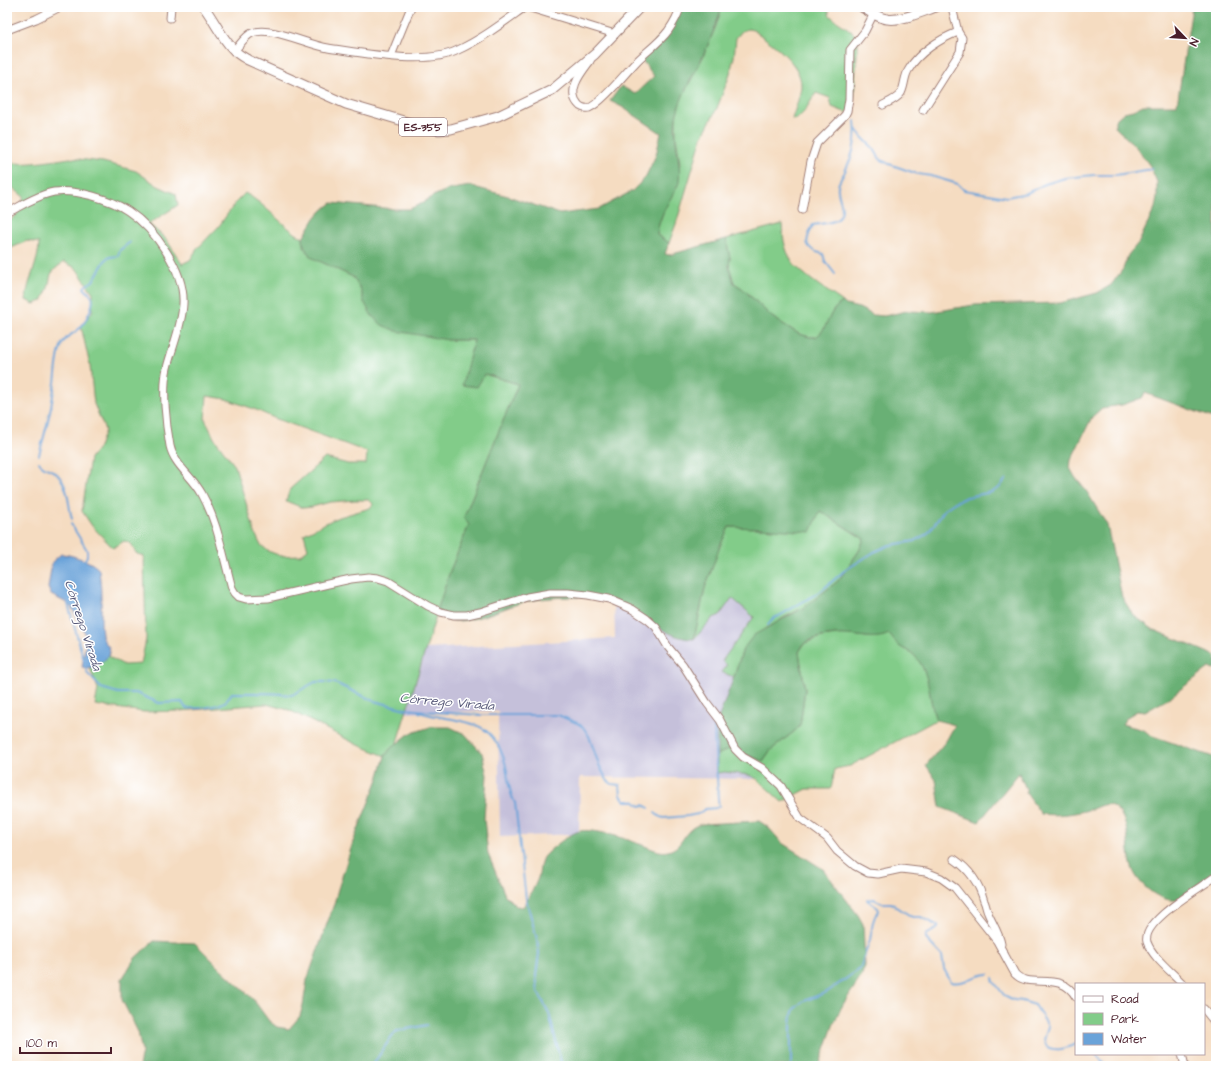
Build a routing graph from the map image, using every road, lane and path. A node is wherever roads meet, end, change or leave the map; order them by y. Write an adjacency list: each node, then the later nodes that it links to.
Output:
1 (60, 7): 13 (street)
2 (171, 7): 12 (street)
3 (204, 7): 16 (main road, ES-355)
4 (411, 7): 18 (street)
5 (526, 7): 15 (street); 18 (street)
6 (640, 7): 15 (main road, ES-355)
7 (680, 7): 17 (street)
8 (862, 7): 11 (main road)
9 (936, 7): 11 (main road)
10 (952, 7): 14 (street)
11 (875, 10): 21 (street)
12 (170, 18)
13 (7, 30)
14 (958, 32): 19 (street); 20 (street)
15 (615, 34): 17 (main road, ES-355)
16 (234, 51): 17 (main road, ES-355); 18 (street)
17 (595, 54)
18 (391, 56)
19 (883, 105)
20 (923, 110)
21 (802, 210)
22 (7, 214): 25 (street)
23 (954, 859): 25 (street)
24 (1216, 876): 26 (street)
25 (1002, 949): 27 (street)
26 (1182, 983)
27 (1075, 995)
28 (1205, 1010): 29 (street)
29 (1216, 1024)
30 (1182, 1055): 31 (street)
31 (1185, 1066)

